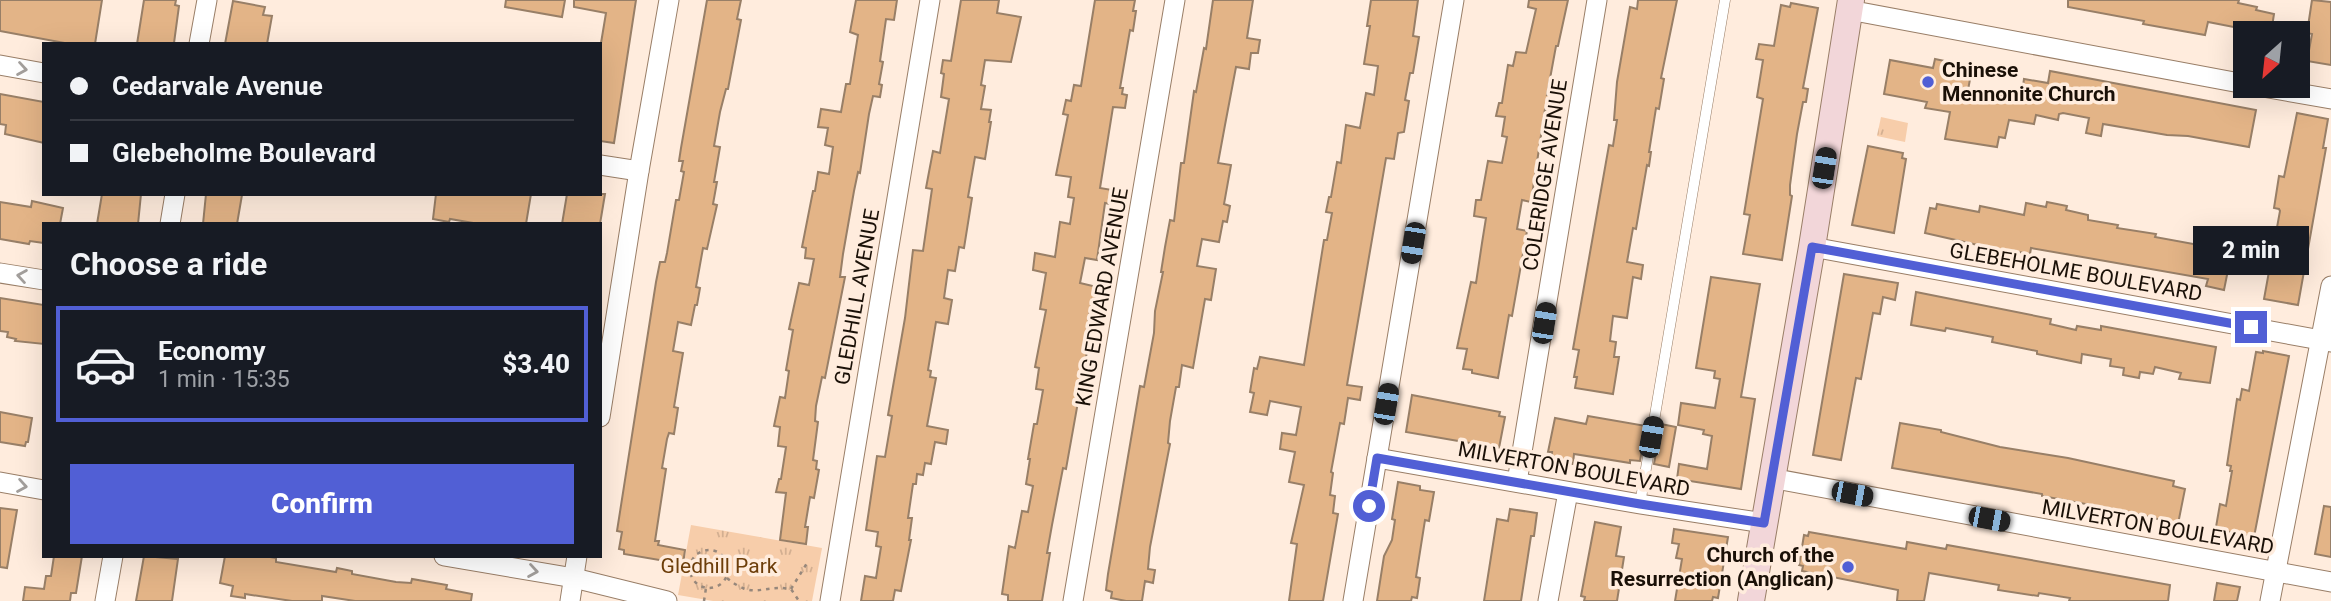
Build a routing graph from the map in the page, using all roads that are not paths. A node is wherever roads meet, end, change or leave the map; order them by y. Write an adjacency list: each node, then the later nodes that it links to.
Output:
1 (207, 0): 9 (street)
2 (669, 0): 16 (street)
3 (930, 0): 43 (street, GLEDHILL AVENUE)
4 (1175, 0): 44 (street, KING EDWARD AVENUE)
5 (1454, 0): 26 (street)
6 (1597, 0): 29 (street, COLERIDGE AVENUE)
7 (1726, 0): 32 (lane)
8 (1850, 5): 12 (street); 19 (main road)
9 (199, 42)
10 (0, 65): 11 (street, one-way to 11)
11 (42, 73)
12 (2233, 81)
13 (2310, 95): 14 (street)
14 (2331, 99)
15 (602, 165): 16 (street)
16 (639, 171): 24 (street)
17 (175, 196): 18 (street)
18 (170, 222)
19 (1812, 247): 23 (street, GLEBEHOLME BOULEVARD); 27 (main road)
20 (0, 272): 21 (street, one-way to 20)
21 (42, 280)
22 (2331, 286): 23 (street)
23 (2326, 341): 37 (street)
24 (604, 373): 25 (street)
25 (602, 395)
26 (1377, 458): 29 (street, MILVERTON BOULEVARD); 45 (street)
27 (1771, 478): 33 (main road); 37 (street, MILVERTON BOULEVARD)
28 (0, 482): 30 (street, one-way to 30)
29 (1517, 482): 31 (street, MILVERTON BOULEVARD)
30 (42, 490)
31 (1568, 492): 32 (street, MILVERTON BOULEVARD); 46 (street)
32 (1640, 504): 33 (street, MILVERTON BOULEVARD)
33 (1764, 523): 47 (main road)
34 (113, 558): 40 (street)
35 (456, 558): 38 (street, one-way to 38)
36 (577, 558): 38 (street)
37 (2275, 572): 39 (street, MILVERTON BOULEVARD); 48 (street)
38 (574, 578): 41 (street); 42 (street)
39 (2331, 582)
40 (105, 601)
41 (570, 601)
42 (667, 601)
43 (830, 601)
44 (1073, 601)
45 (1353, 601)
46 (1548, 601)
47 (1751, 601)
48 (2270, 601)

